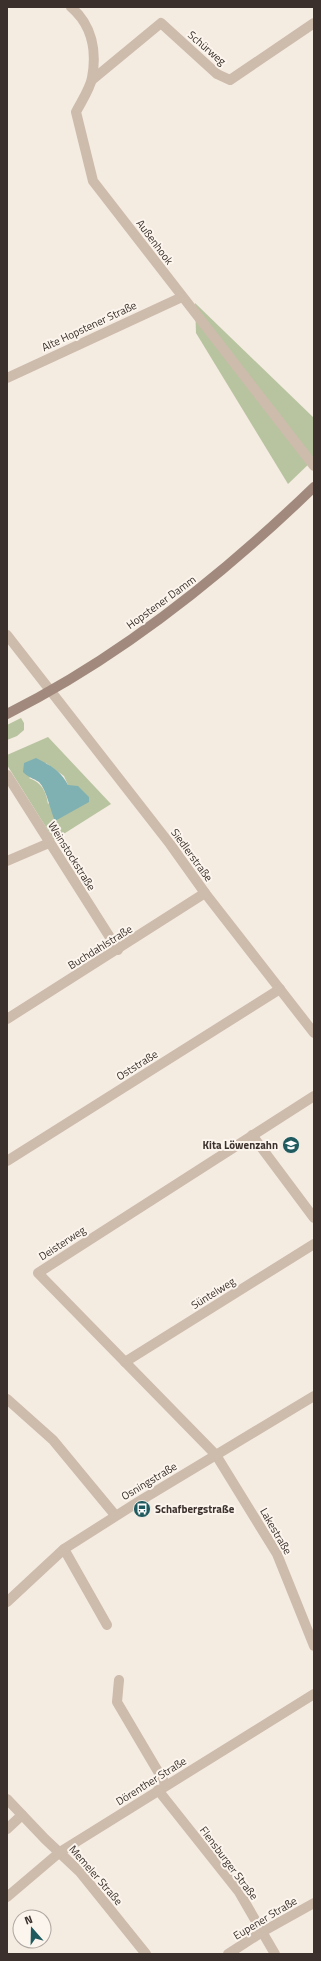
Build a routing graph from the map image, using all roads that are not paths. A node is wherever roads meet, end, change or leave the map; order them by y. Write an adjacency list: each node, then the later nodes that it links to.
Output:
1 (71, 7): 3 (street, Außenhook)
2 (314, 23): 3 (street, Schürweg)
3 (92, 80): 4 (street, Außenhook)
4 (182, 297): 5 (street, Alte Hopstener Straße); 6 (street, Außenhook)
5 (7, 378)
6 (314, 466)
7 (314, 487): 9 (main road, Hopstener Damm)
8 (7, 635): 9 (street, Siedlerstraße)
9 (50, 691): 10 (main road, Hopstener Damm); 14 (street, Siedlerstraße)
10 (7, 714)
11 (7, 775): 12 (street, Weinstockstraße)
12 (49, 843): 13 (street); 15 (street, Weinstockstraße)
13 (7, 861)
14 (205, 894): 15 (street, Buchdahlstraße); 16 (street, Siedlerstraße)
15 (118, 950): 17 (street, Buchdahlstraße)
16 (280, 988): 18 (street, Siedlerstraße); 21 (street, Oststraße)
17 (7, 1019)
18 (314, 1033)
19 (314, 1096): 20 (street, Deisterweg)
20 (252, 1135): 22 (street); 24 (street, Deisterweg)
21 (7, 1161)
22 (314, 1218)
23 (314, 1244): 24 (street, Süntelweg)
24 (125, 1362): 27 (street, Deisterweg)
25 (314, 1396): 27 (street, Osningstraße)
26 (7, 1398): 28 (street)
27 (216, 1455): 28 (street, Osningstraße); 32 (street, Lakestraße)
28 (115, 1516): 29 (street, Osningstraße)
29 (64, 1549): 30 (street, Osningstraße); 31 (street)
30 (7, 1602)
31 (107, 1625)
32 (314, 1646)
33 (119, 1680): 35 (street, Flensburger Straße)
34 (314, 1694): 35 (street, Dörenther Straße)
35 (162, 1788): 39 (street, Dörenther Straße); 42 (street, Flensburger Straße)
36 (7, 1798): 37 (street, Memeler Straße)
37 (22, 1816): 38 (street); 39 (street, Memeler Straße)
38 (7, 1829)
39 (60, 1852): 40 (street, Dörenther Straße); 43 (street, Memeler Straße)
40 (7, 1897)
41 (314, 1903): 42 (street, Eupener Straße)
42 (262, 1932): 44 (street, Eupener Straße); 45 (street, Flensburger Straße)
43 (146, 1954)
44 (228, 1954)
45 (275, 1954)

